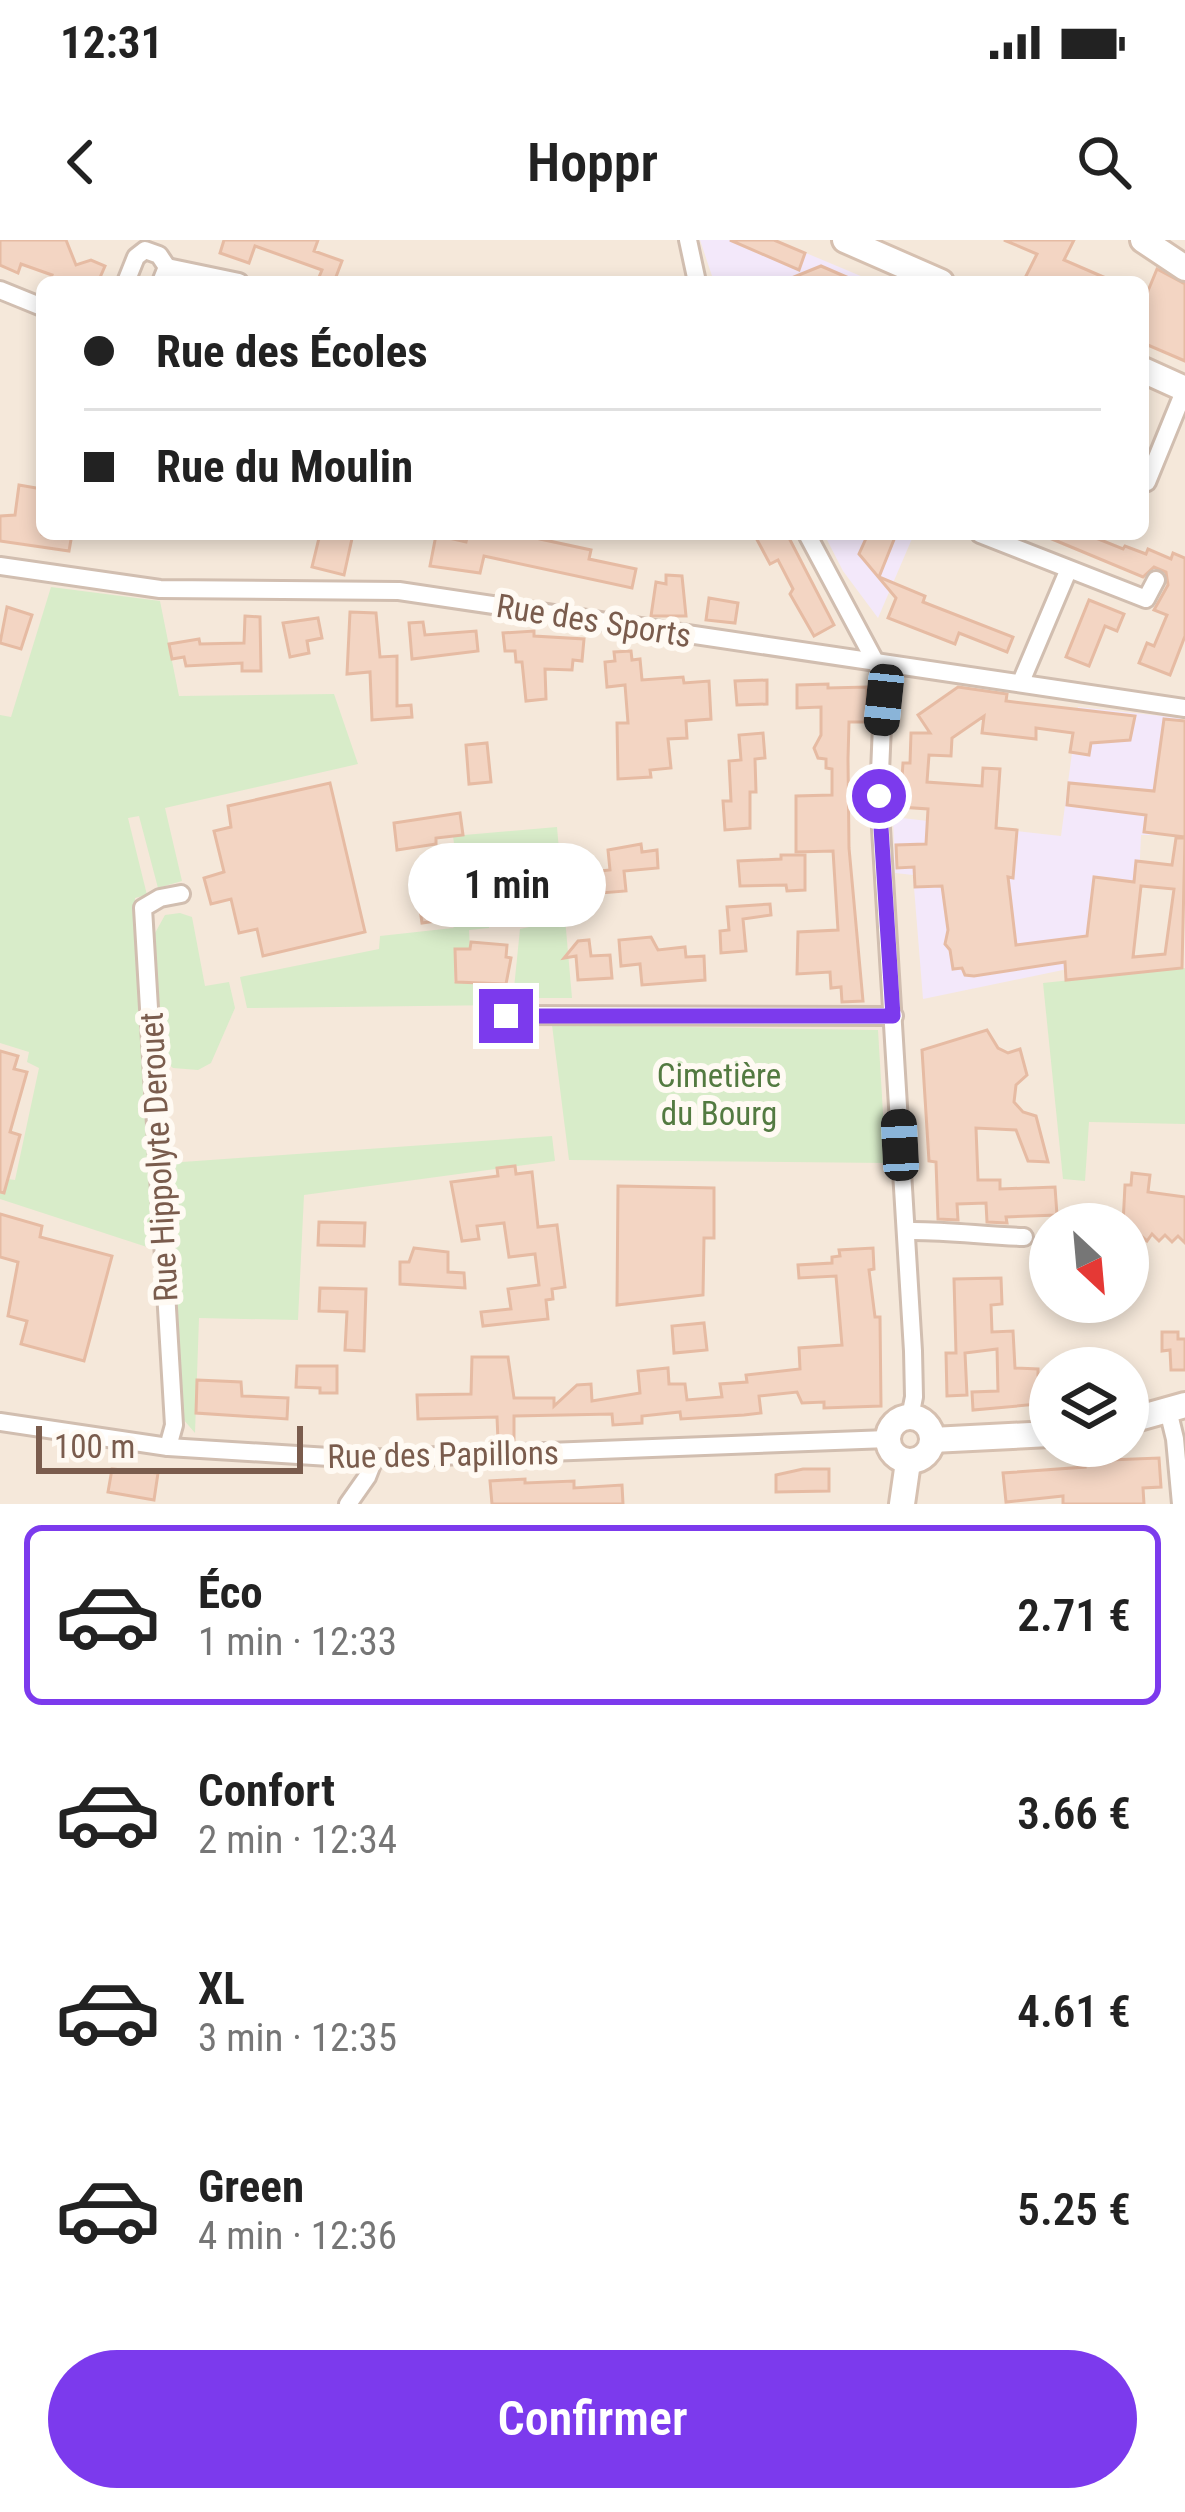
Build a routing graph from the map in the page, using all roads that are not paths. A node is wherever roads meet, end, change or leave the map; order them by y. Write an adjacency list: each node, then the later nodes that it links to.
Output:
1 (688, 240): 7 (street)
2 (844, 240): 8 (street)
3 (1144, 240): 4 (street)
4 (1185, 268)
5 (164, 274): 6 (street)
6 (128, 276)
7 (697, 276)
8 (927, 276)
9 (0, 290): 10 (street)
10 (36, 305)
11 (1149, 373): 12 (street)
12 (1185, 388): 13 (street)
13 (1149, 477)
14 (810, 540): 19 (street)
15 (994, 540): 17 (street)
16 (0, 566): 19 (street, Rue des Sports)
17 (1068, 571): 18 (street); 20 (street)
18 (1156, 580)
19 (878, 661): 20 (street, Rue des Sports); 24 (street)
20 (1021, 682): 21 (street, Rue des Sports)
21 (1185, 708)
22 (182, 894): 34 (street, Rue Hippolyte Derouet)
23 (506, 1016): 24 (street)
24 (893, 1016): 25 (street)
25 (906, 1231): 26 (street); 29 (street)
26 (1024, 1237)
27 (1180, 1406): 28 (street); 39 (street)
28 (1149, 1415)
29 (910, 1417): 32 (street); 33 (street)
30 (0, 1422): 34 (street, Rue des Papillons)
31 (1029, 1435): 33 (street)
32 (888, 1439): 35 (street, Rue des Papillons); 36 (street)
33 (932, 1440): 36 (street)
34 (168, 1447): 35 (street, Rue des Papillons)
35 (374, 1459): 37 (street)
36 (908, 1462): 38 (street)
37 (348, 1504)
38 (902, 1504)
39 (1181, 1504)

